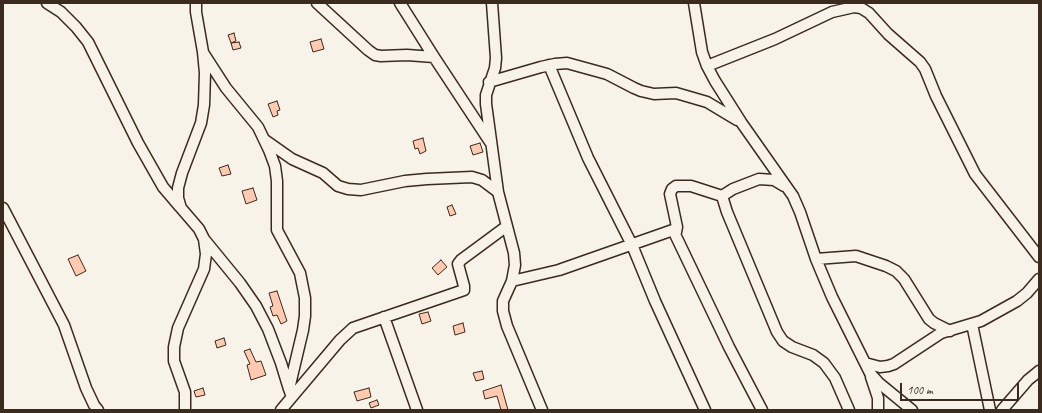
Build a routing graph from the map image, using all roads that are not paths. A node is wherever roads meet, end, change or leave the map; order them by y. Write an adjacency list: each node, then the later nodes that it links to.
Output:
1 (47, 3): 19 (street)
2 (196, 3): 7 (street)
3 (317, 3): 8 (street)
4 (400, 3): 8 (street)
5 (492, 3): 11 (street)
6 (694, 3): 10 (street)
7 (203, 52): 13 (street); 19 (street)
8 (434, 57): 14 (street)
9 (548, 65): 11 (street); 12 (street); 23 (street)
10 (707, 66): 12 (street); 24 (street)
11 (489, 82): 14 (street)
12 (741, 122): 15 (street)
13 (265, 140): 16 (street); 34 (street)
14 (491, 144): 16 (street)
15 (787, 187): 17 (street); 25 (street)
16 (498, 192): 20 (street)
17 (722, 196): 21 (street); 42 (street)
18 (3, 208): 35 (street)
19 (181, 208): 22 (street)
20 (507, 226): 27 (street); 28 (street)
21 (673, 230): 23 (street); 41 (street)
22 (204, 239): 34 (street); 36 (street)
23 (632, 245): 27 (street); 40 (street)
24 (1039, 257)
25 (816, 259): 30 (street); 31 (street)
26 (1039, 279): 29 (street)
27 (512, 281): 39 (street)
28 (384, 317): 34 (street); 38 (street)
29 (972, 324): 30 (street); 45 (street)
30 (950, 331): 31 (street)
31 (865, 363): 33 (street)
32 (1039, 371): 46 (street)
33 (870, 373): 43 (street); 44 (street)
34 (291, 393): 37 (street)
35 (98, 410)
36 (185, 410)
37 (281, 410)
38 (417, 410)
39 (542, 410)
40 (705, 410)
41 (762, 410)
42 (849, 410)
43 (878, 410)
44 (912, 410)
45 (990, 410)
46 (1002, 410)

